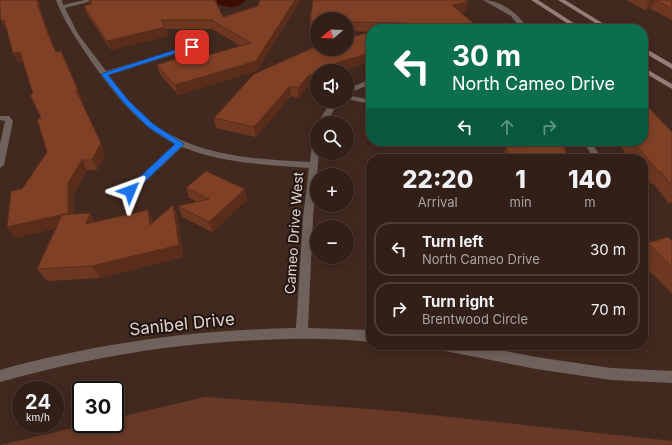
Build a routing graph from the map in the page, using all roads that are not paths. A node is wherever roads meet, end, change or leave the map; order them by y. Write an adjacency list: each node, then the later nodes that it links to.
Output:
1 (93, 0): 5 (street)
2 (486, 0): 6 (street)
3 (534, 0): 7 (street)
4 (561, 0): 8 (street)
5 (60, 4): 13 (street)
6 (522, 24)
7 (572, 24)
8 (601, 24)
9 (192, 47): 13 (street)
10 (648, 53): 11 (street)
11 (672, 67)
12 (648, 72): 15 (street)
13 (104, 74): 20 (street)
14 (366, 83): 16 (street)
15 (672, 87)
16 (354, 89)
17 (354, 98): 18 (street)
18 (366, 101)
19 (1, 118): 22 (street)
20 (180, 144): 23 (street); 24 (street)
21 (314, 160): 23 (street, Cameo Drive West)
22 (0, 165)
23 (313, 165): 25 (street, Cameo Drive West)
24 (130, 191)
25 (302, 333): 26 (street, Sanibel Drive); 28 (street, Sanibel Drive)
26 (366, 336)
27 (470, 350): 29 (street)
28 (0, 376)
29 (672, 376)

